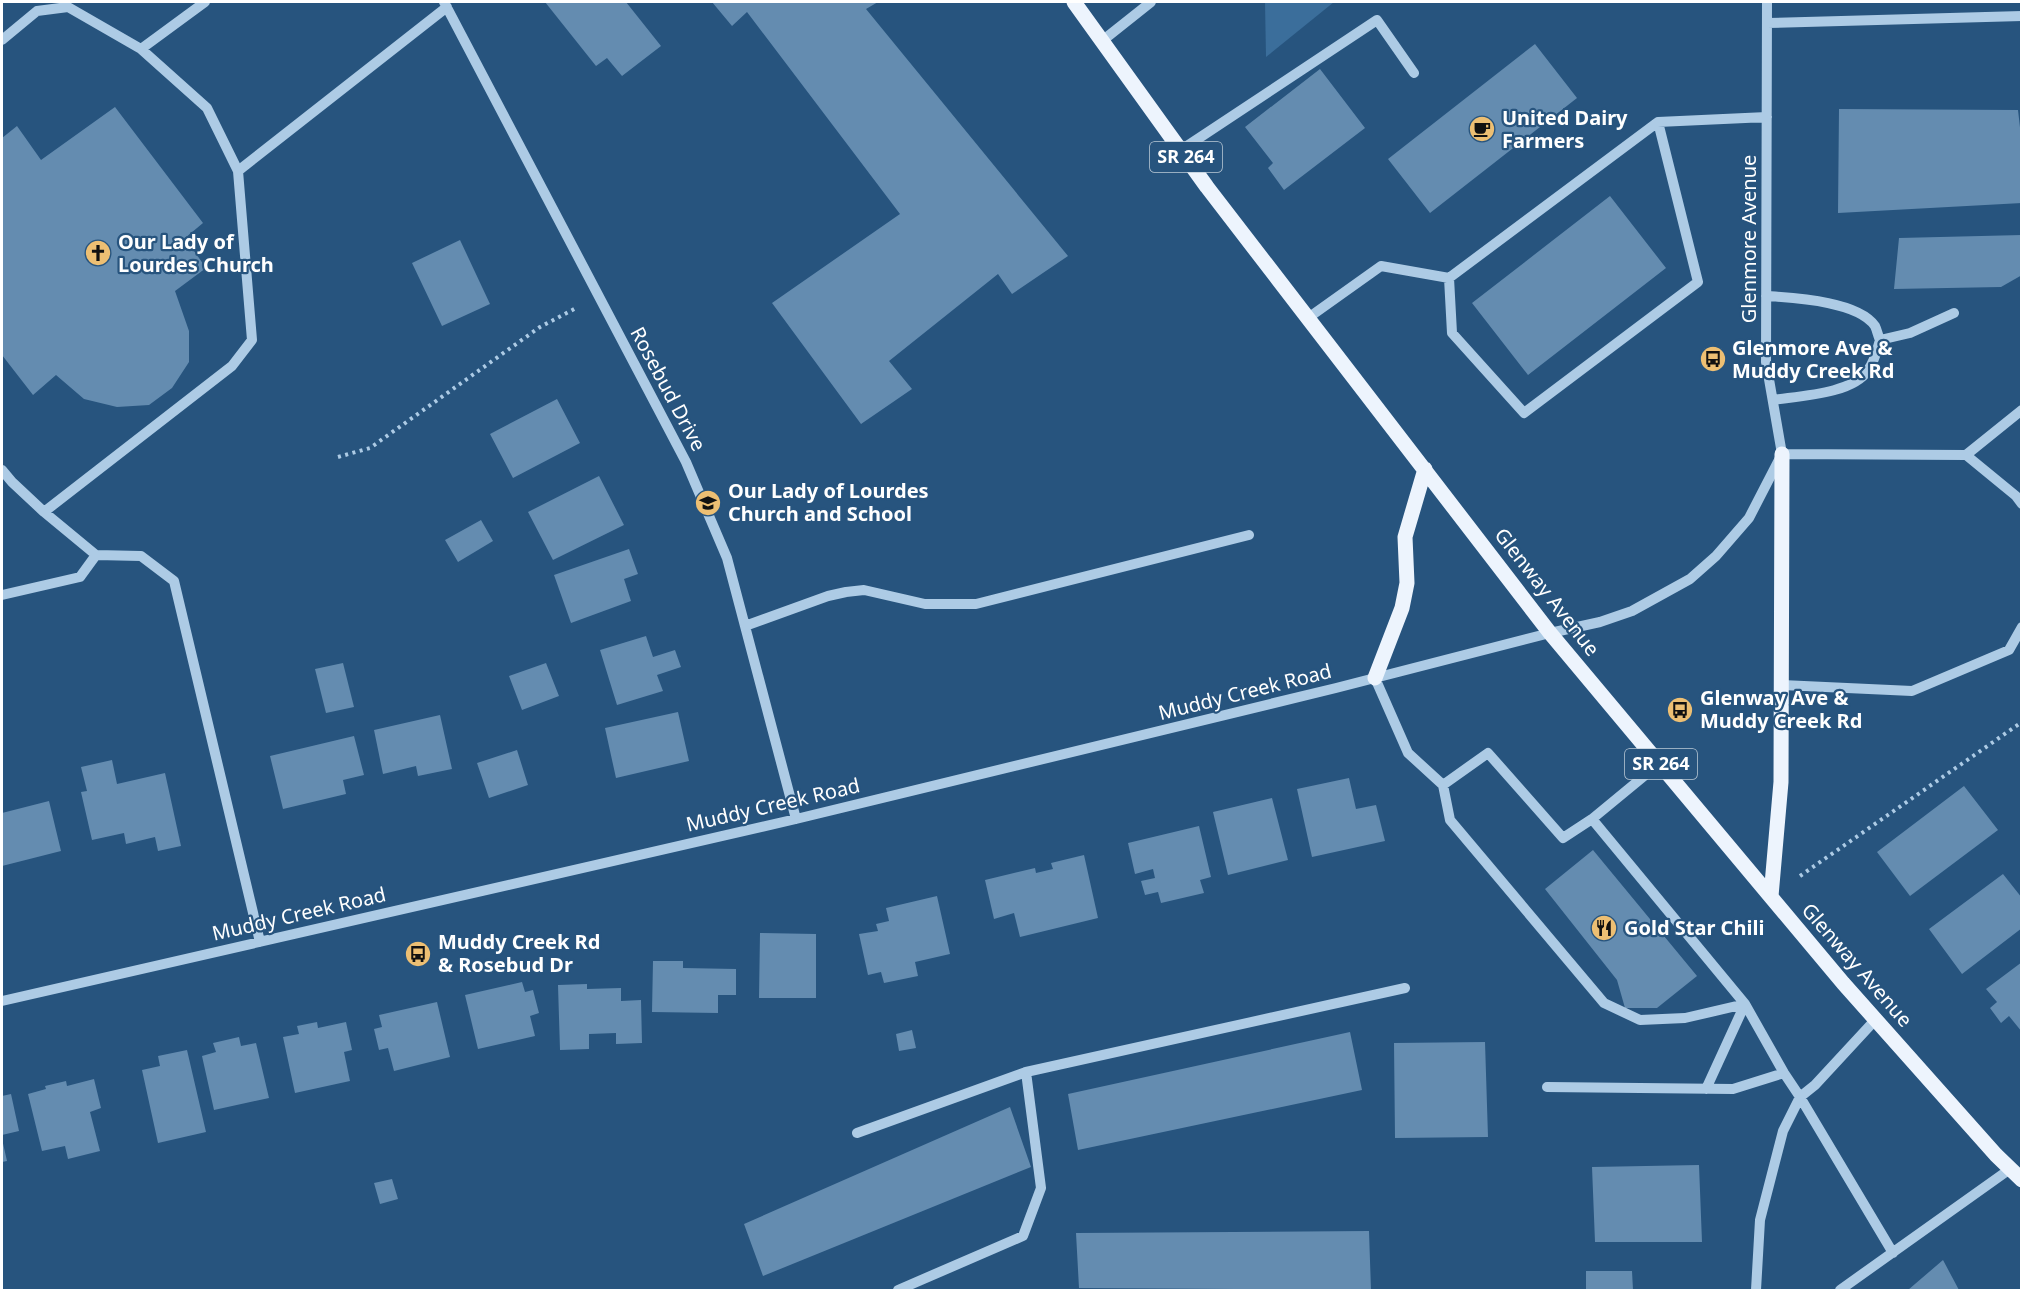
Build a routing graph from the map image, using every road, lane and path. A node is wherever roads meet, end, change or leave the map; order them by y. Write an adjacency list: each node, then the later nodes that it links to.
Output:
1 (205, 2): 10 (street)
2 (1074, 2): 9 (main road, Glenway Avenue / SR 264)
3 (1151, 2): 9 (street)
4 (1767, 2): 7 (street, Glenmore Avenue)
5 (445, 4): 15 (street); 17 (street, Rosebud Drive)
6 (2022, 16): 7 (street)
7 (1767, 23): 12 (street, Glenmore Avenue)
8 (2, 40): 10 (street)
9 (1102, 41): 14 (main road, Glenway Avenue / SR 264)
10 (141, 49): 15 (street)
11 (1414, 73): 14 (street)
12 (1767, 117): 13 (street); 18 (street, Glenmore Avenue)
13 (1658, 122): 16 (street); 16 (street)
14 (1181, 150): 20 (main road, Glenway Avenue / SR 264)
15 (238, 171): 30 (street)
16 (1449, 278): 20 (street)
17 (599, 296): 26 (path); 34 (street, Rosebud Drive)
18 (1766, 296): 21 (street); 22 (street, Glenmore Avenue)
19 (1954, 313): 21 (street)
20 (1308, 318): 27 (main road, Glenway Avenue / SR 264)
21 (1880, 340): 22 (street)
22 (1773, 400): 24 (street, Glenmore Avenue)
23 (2022, 410): 25 (street)
24 (1782, 454): 25 (street); 36 (street); 38 (main road)
25 (1966, 455): 29 (street)
26 (338, 457)
27 (1425, 469): 36 (main road, Glenway Avenue / SR 264); 37 (main road)
28 (2, 470): 30 (street)
29 (2022, 504)
30 (44, 512): 32 (street)
31 (1249, 536): 34 (street)
32 (96, 555): 33 (street); 45 (street)
33 (2, 595)
34 (745, 626): 42 (street, Rosebud Drive)
35 (2022, 627): 38 (street)
36 (1550, 633): 37 (street, Muddy Creek Road); 40 (main road, Glenway Avenue / SR 264)
37 (1375, 678): 41 (street); 42 (street, Muddy Creek Road)
38 (1782, 685): 44 (main road)
39 (2022, 722): 44 (path)
40 (1660, 763): 43 (street); 44 (main road, Glenway Avenue / SR 264)
41 (1443, 785): 43 (street); 48 (street)
42 (796, 819): 45 (street, Muddy Creek Road)
43 (1592, 819): 48 (street)
44 (1771, 896): 49 (main road, Glenway Avenue / SR 264)
45 (260, 942): 47 (street, Muddy Creek Road)
46 (1405, 988): 50 (street)
47 (2, 1001)
48 (1745, 1004): 51 (street); 53 (street)
49 (1876, 1019): 54 (street); 56 (main road, Glenway Avenue / SR 264)
50 (1026, 1072): 55 (street); 59 (street)
51 (1784, 1072): 53 (street); 54 (street)
52 (1547, 1087): 53 (street)
53 (1706, 1089)
54 (1800, 1097): 58 (street); 60 (street)
55 (857, 1133)
56 (2010, 1169): 57 (main road, Glenway Avenue / SR 264); 58 (street)
57 (2022, 1180)
58 (1893, 1253): 61 (street)
59 (898, 1290)
60 (1756, 1290)
61 (1840, 1290)

